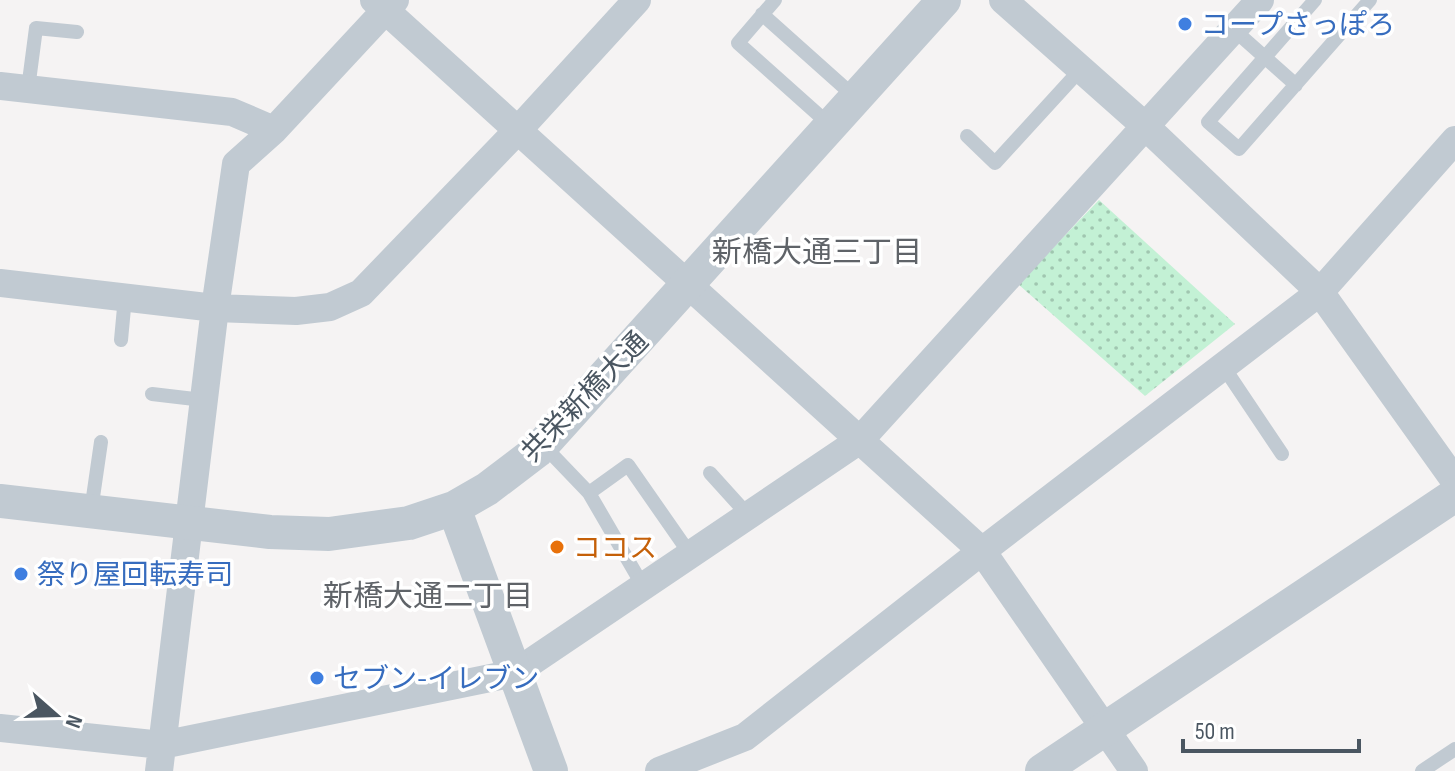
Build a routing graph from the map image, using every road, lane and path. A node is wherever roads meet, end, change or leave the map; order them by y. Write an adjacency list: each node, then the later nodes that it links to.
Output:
1 (637, 0): 19 (street)
2 (775, 0): 9 (lane)
3 (944, 0): 16 (street, 共栄新橋大通)
4 (1003, 0): 13 (street)
5 (1260, 0): 10 (street)
6 (1315, 0): 12 (lane)
7 (1370, 0): 14 (lane)
8 (385, 3): 19 (street); 20 (street)
9 (762, 14): 16 (lane); 17 (lane)
10 (1233, 29): 12 (lane); 18 (street)
11 (77, 32): 15 (lane)
12 (1265, 57): 14 (lane); 14 (lane)
13 (1081, 69): 18 (street); 21 (lane)
14 (1296, 85)
15 (14, 87): 20 (street)
16 (856, 98): 17 (street, 共栄新橋大通)
17 (831, 126): 24 (street, 共栄新橋大通)
18 (1145, 126): 25 (street); 32 (street)
19 (519, 129): 24 (street); 27 (street)
20 (274, 130): 27 (street)
21 (967, 136)
22 (1455, 140): 25 (street)
23 (0, 283): 26 (street)
24 (688, 285): 32 (street); 34 (street, 共栄新橋大通)
25 (1320, 292): 29 (street); 37 (street)
26 (125, 297): 27 (street); 28 (lane)
27 (215, 308): 31 (street)
28 (121, 340)
29 (1223, 366): 35 (lane); 45 (street)
30 (152, 394): 31 (lane)
31 (203, 400): 44 (street)
32 (860, 440): 43 (street); 45 (street)
33 (101, 442): 42 (lane)
34 (543, 444): 38 (lane); 41 (street, 共栄新橋大通)
35 (1282, 454)
36 (710, 473): 43 (lane)
37 (1455, 481)
38 (589, 493): 46 (lane); 47 (lane)
39 (1455, 495): 50 (street)
40 (0, 501): 42 (street, 共栄新橋大通)
41 (454, 508): 44 (street, 共栄新橋大通); 48 (street)
42 (91, 511): 44 (street, 共栄新橋大通)
43 (748, 515): 46 (street)
44 (188, 522): 52 (street)
45 (982, 551): 50 (street); 54 (street)
46 (690, 554): 47 (street)
47 (643, 586): 48 (street)
48 (515, 673): 52 (street); 55 (street)
49 (0, 728): 52 (street)
50 (1105, 729): 56 (street); 57 (street)
51 (1455, 749): 53 (lane)
52 (161, 758)
53 (1428, 769)
54 (666, 770)
55 (551, 771)
56 (1042, 771)
57 (1134, 771)

